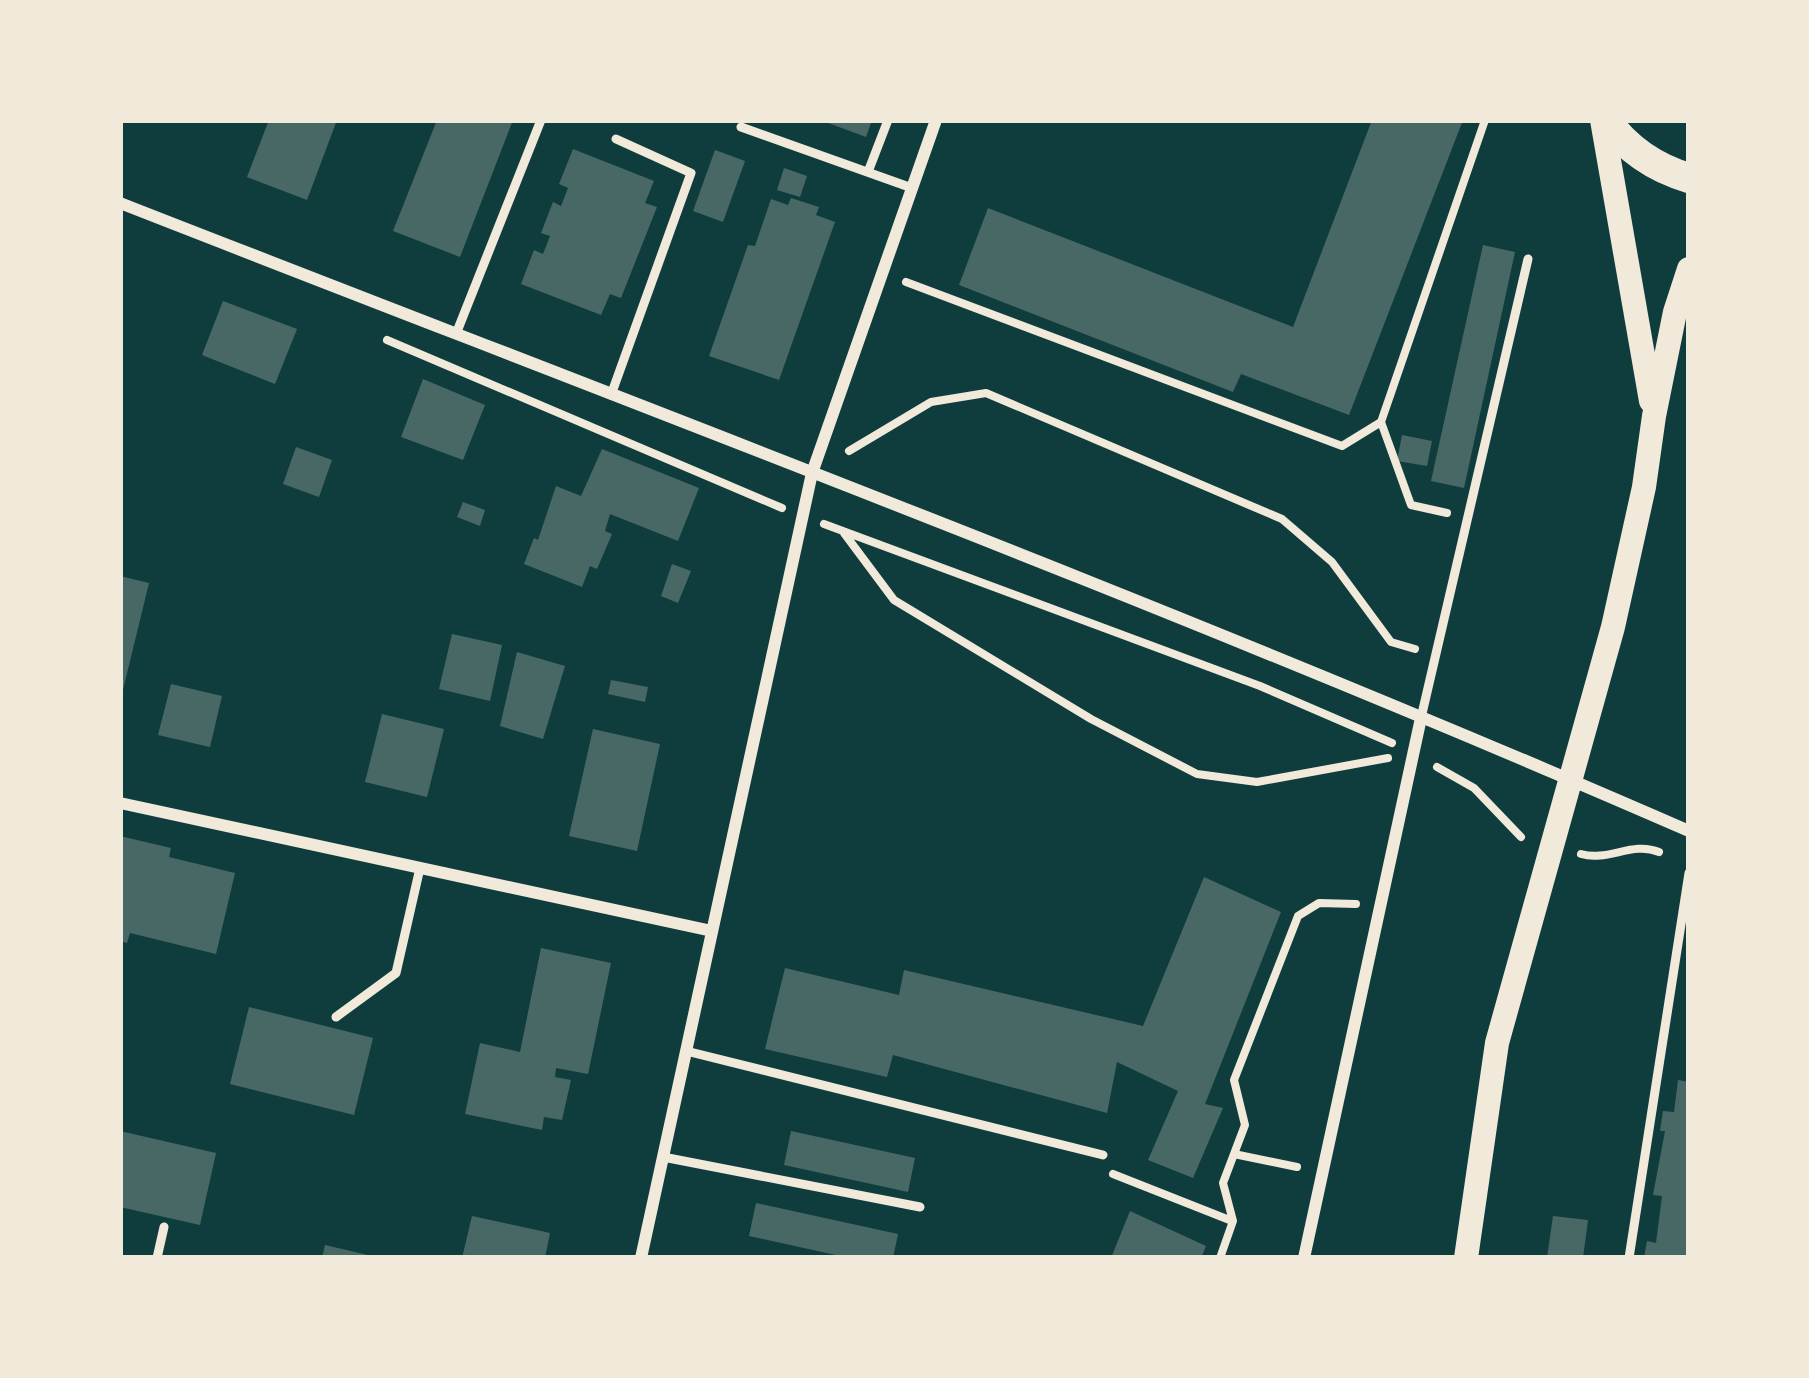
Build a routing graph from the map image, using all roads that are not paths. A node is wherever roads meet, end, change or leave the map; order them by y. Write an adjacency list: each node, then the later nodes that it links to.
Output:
1 (541, 120): 13 (lane)
2 (887, 120): 7 (lane)
3 (936, 120): 9 (street)
4 (1604, 120): 8 (highway); 15 (main road)
5 (741, 127): 7 (lane)
6 (616, 139): 14 (lane)
7 (868, 172): 9 (lane)
8 (1689, 178)
9 (912, 188): 16 (street)
10 (120, 202): 13 (street)
11 (1528, 259): 17 (lane)
12 (1689, 269): 15 (main road)
13 (456, 334): 14 (street)
14 (611, 394): 16 (street)
15 (1654, 416): 18 (main road)
16 (812, 473): 17 (street); 23 (street)
17 (1421, 718): 18 (street); 32 (street)
18 (1571, 780): 20 (street); 33 (main road)
19 (120, 803): 21 (street)
20 (1689, 832)
21 (419, 868): 23 (street); 24 (lane)
22 (1689, 873): 34 (lane)
23 (712, 931): 25 (street)
24 (337, 1017)
25 (686, 1051): 26 (lane); 27 (street)
26 (1103, 1155)
27 (663, 1157): 28 (lane); 31 (street)
28 (920, 1207)
29 (164, 1227): 30 (lane)
30 (157, 1258)
31 (641, 1258)
32 (1304, 1258)
33 (1466, 1258)
34 (1629, 1258)

